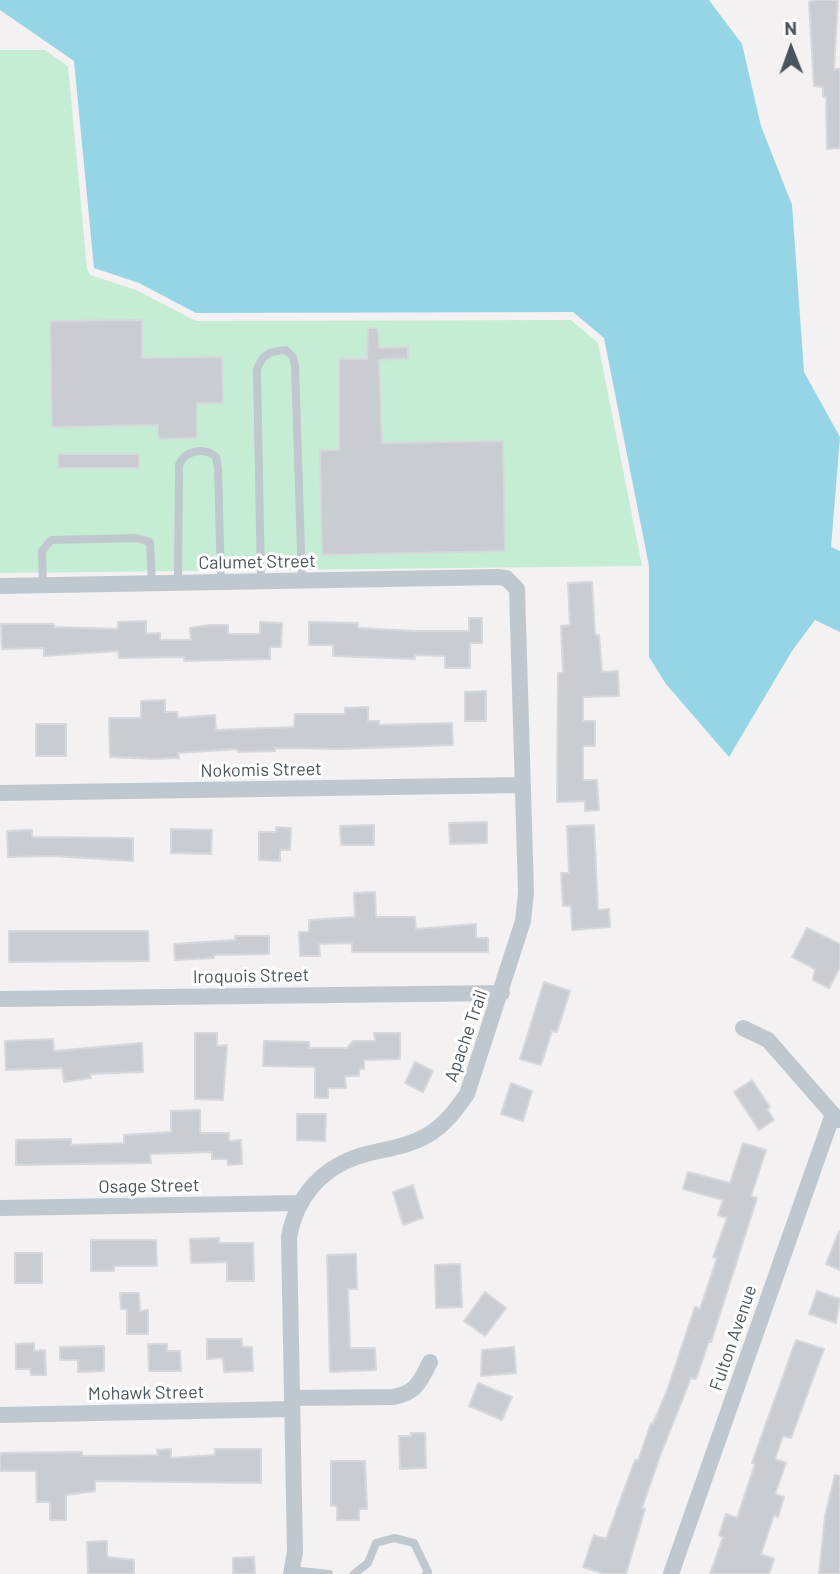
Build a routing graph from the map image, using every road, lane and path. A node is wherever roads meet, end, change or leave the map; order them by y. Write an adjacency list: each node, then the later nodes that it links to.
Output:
1 (302, 581): 3 (street, Calumet Street); 3 (lane); 4 (street, Calumet Street)
2 (220, 582): 3 (street, Calumet Street); 6 (street, Calumet Street); 6 (lane)
3 (261, 582)
4 (512, 582): 9 (street, Apache Trail)
5 (152, 583): 6 (street, Calumet Street); 7 (street, Calumet Street); 7 (lane)
6 (178, 583)
7 (43, 585): 8 (street, Calumet Street)
8 (0, 586)
9 (523, 785): 10 (street, Nokomis Street); 11 (street, Apache Trail)
10 (0, 793)
11 (502, 993): 12 (street, Iroquois Street); 15 (street, Apache Trail)
12 (0, 999)
13 (743, 1028): 14 (street)
14 (836, 1118): 24 (street, Fulton Avenue)
15 (299, 1203): 16 (street, Osage Street); 18 (street, Apache Trail)
16 (0, 1208)
17 (429, 1362): 18 (street, Mohawk Street)
18 (292, 1404): 19 (street, Mohawk Street); 20 (street, Apache Trail)
19 (0, 1415)
20 (292, 1572): 22 (lane)
21 (427, 1573): 23 (lane)
22 (329, 1574)
23 (354, 1574)
24 (671, 1574)

